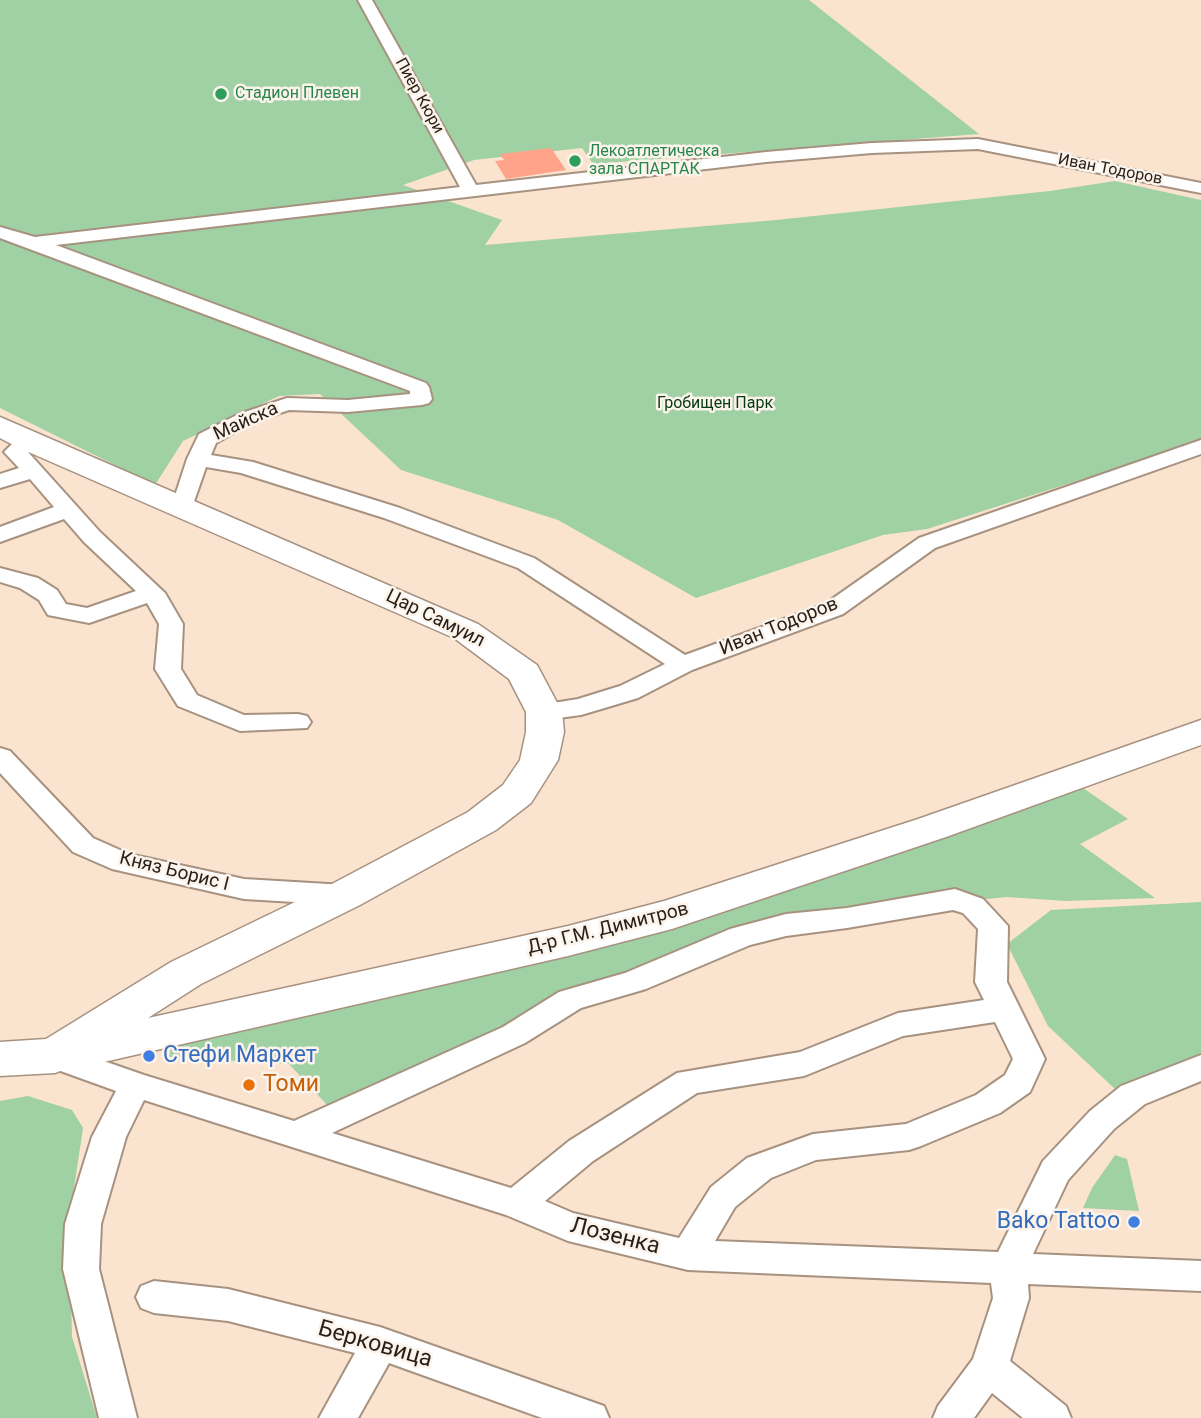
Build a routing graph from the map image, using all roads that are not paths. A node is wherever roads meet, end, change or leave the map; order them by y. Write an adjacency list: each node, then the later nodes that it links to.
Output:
1 (365, 0): 3 (street, Пиер Кюри)
2 (1201, 188): 3 (street, Иван Тодоров)
3 (472, 193): 5 (street)
4 (0, 232): 5 (street, Майска)
5 (33, 242): 8 (street, Майска)
6 (21, 446): 9 (street); 10 (street, Цар Самуил); 11 (street)
7 (1201, 447): 15 (street, Иван Тодоров)
8 (198, 459): 10 (street); 15 (street, Майска)
9 (0, 481)
10 (182, 508): 16 (street, Цар Самуил)
11 (69, 509): 12 (street); 14 (street)
12 (0, 535)
13 (0, 575): 14 (street)
14 (153, 593): 17 (street)
15 (683, 665): 16 (street, Иван Тодоров)
16 (544, 712): 20 (street)
17 (298, 722)
18 (1201, 732): 22 (street, Д-р Г.М. Димитров)
19 (0, 757): 20 (street, Княз Борис I)
20 (345, 895): 22 (street)
21 (1004, 1009): 27 (street); 28 (street); 29 (street)
22 (55, 1056): 23 (street); 25 (street, Д-р Г.М. Димитров); 26 (street, Лозенка)
23 (0, 1059)
24 (1201, 1067): 30 (street)
25 (0, 1073)
26 (135, 1085): 27 (street, Лозенка); 36 (street)
27 (296, 1135): 28 (street, Лозенка)
28 (516, 1204): 29 (street, Лозенка)
29 (688, 1255): 30 (street, Лозенка)
30 (1008, 1268): 31 (street, Лозенка); 34 (street)
31 (1201, 1276)
32 (154, 1297): 33 (street, Берковица)
33 (380, 1343): 35 (street, Берковица); 37 (street)
34 (989, 1367): 39 (street); 40 (street)
35 (534, 1408): 38 (street, Берковица)
36 (118, 1418)
37 (338, 1418)
38 (590, 1418)
39 (952, 1418)
40 (1052, 1418)

